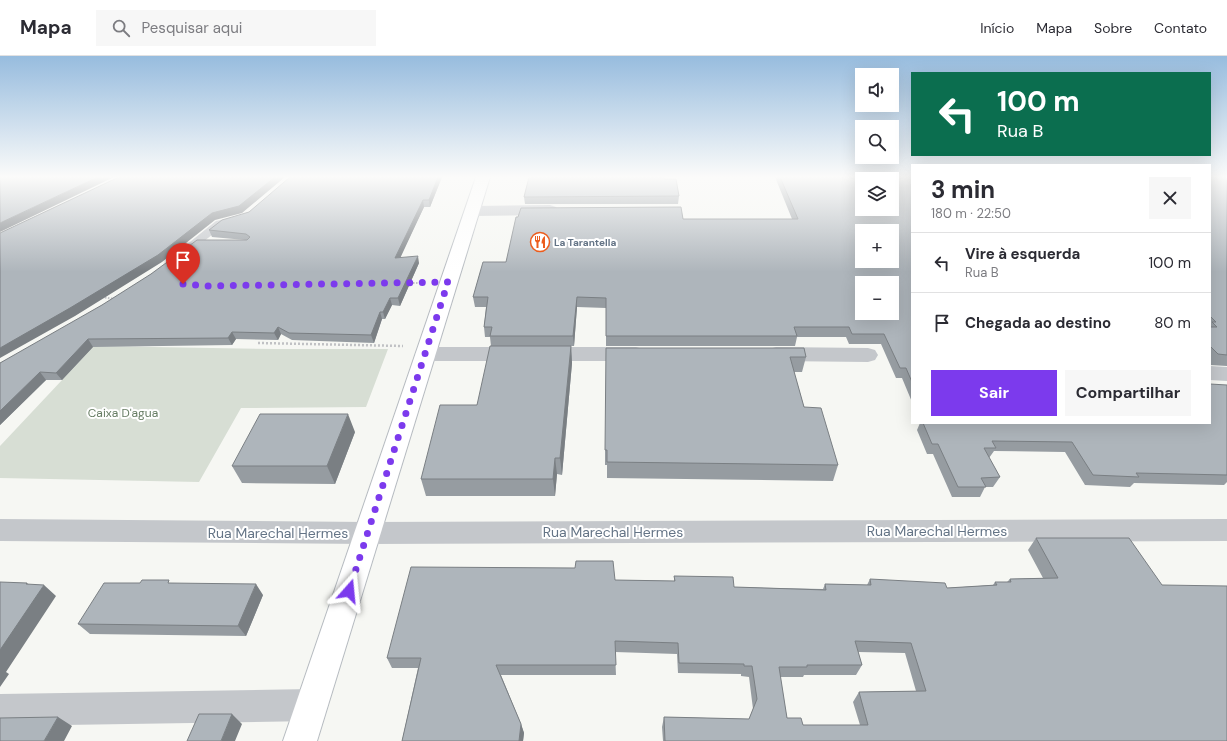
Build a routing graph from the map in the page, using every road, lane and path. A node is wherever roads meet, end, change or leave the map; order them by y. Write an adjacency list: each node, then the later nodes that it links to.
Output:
1 (567, 210): 2 (street)
2 (473, 211): 7 (main road)
3 (234, 220): 4 (lane)
4 (197, 242): 5 (lane); 6 (lane)
5 (213, 242)
6 (173, 261)
7 (448, 282): 8 (path); 12 (main road)
8 (402, 283)
9 (101, 297): 10 (path)
10 (115, 299)
11 (258, 343): 12 (path)
12 (427, 350): 13 (street); 20 (main road)
13 (654, 354)
14 (757, 354): 15 (street)
15 (868, 355)
16 (1211, 373): 17 (street)
17 (1227, 374)
18 (0, 530): 20 (street, Rua Marechal Hermes)
19 (1227, 530): 20 (street, Rua Marechal Hermes)
20 (367, 533): 21 (main road)
21 (312, 705): 22 (street); 23 (main road)
22 (0, 710)
23 (300, 741)

